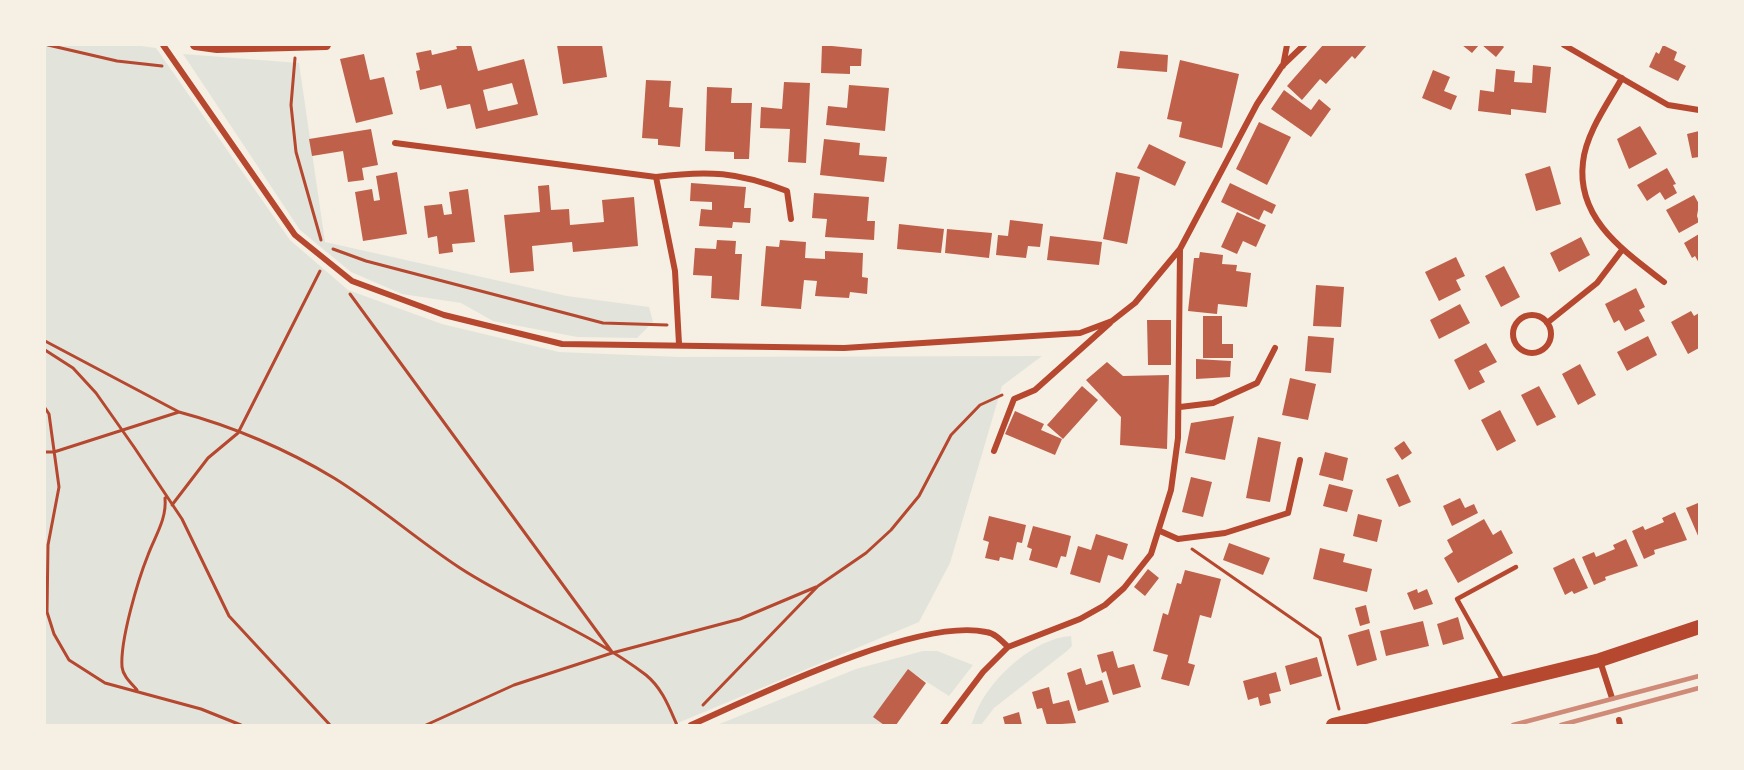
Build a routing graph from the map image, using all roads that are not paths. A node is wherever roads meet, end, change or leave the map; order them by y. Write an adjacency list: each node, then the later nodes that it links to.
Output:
1 (163, 45): 18 (street)
2 (195, 45): 6 (street)
3 (1287, 45): 7 (street)
4 (1304, 45): 7 (street)
5 (1564, 45): 8 (street)
6 (319, 46)
7 (1282, 66): 13 (street)
8 (1622, 78): 9 (street); 14 (street)
9 (1699, 110)
10 (395, 143): 11 (street)
11 (656, 177): 12 (street); 18 (street)
12 (791, 219)
13 (1180, 249): 16 (street); 20 (street)
14 (1622, 250): 15 (street); 17 (street)
15 (1664, 282)
16 (1112, 321): 18 (street); 21 (street)
17 (1547, 323): 17 (street)
18 (679, 344)
19 (1275, 348): 20 (street)
20 (1180, 407): 23 (street)
21 (994, 451)
22 (1300, 459): 23 (street)
23 (1160, 531): 26 (street)
24 (1516, 567): 28 (lane)
25 (1699, 627): 27 (main road)
26 (1008, 647): 30 (street); 32 (street)
27 (1600, 660): 28 (main road); 29 (street)
28 (1505, 684): 31 (main road)
29 (1612, 698)
30 (693, 724)
31 (1338, 724)
32 (943, 725)

